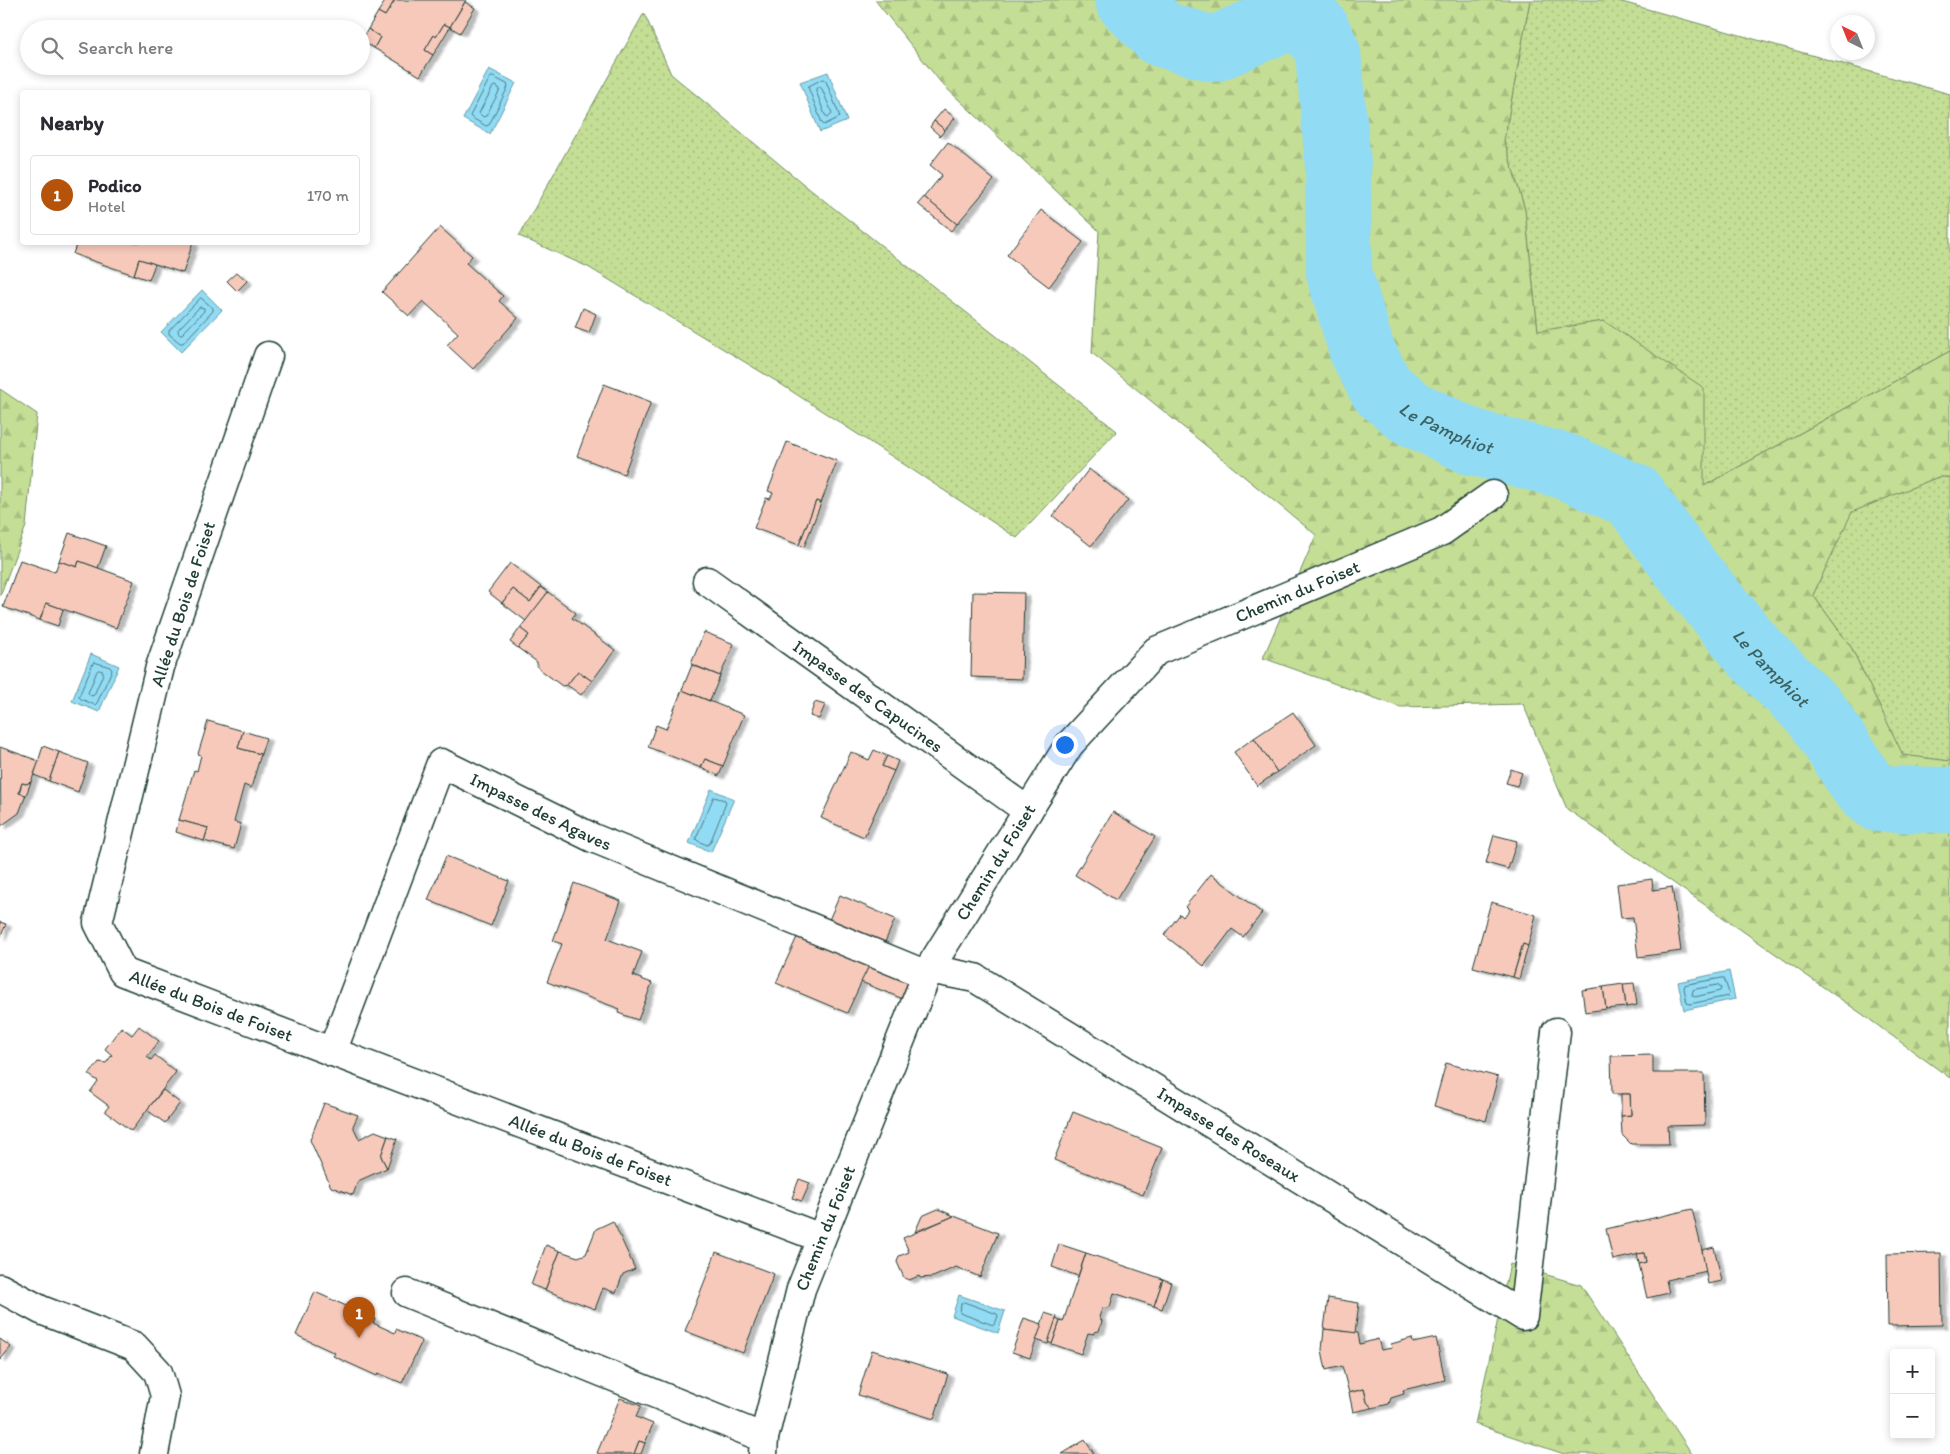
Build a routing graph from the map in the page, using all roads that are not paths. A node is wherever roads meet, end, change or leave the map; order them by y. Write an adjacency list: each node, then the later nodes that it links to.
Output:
1 (268, 356): 7 (street, Allée du Bois de Foiset)
2 (1493, 495): 4 (street, Chemin du Foiset)
3 (706, 581): 4 (street, Impasse des Capucines)
4 (1028, 811): 5 (street, Chemin du Foiset)
5 (928, 972): 6 (street, Impasse des Roseaux); 7 (street, Impasse des Agaves); 8 (street, Chemin du Foiset)
6 (1556, 1032)
7 (332, 1052): 8 (street, Allée du Bois de Foiset)
8 (821, 1238): 11 (street, Chemin du Foiset)
9 (0, 1288): 12 (street)
10 (407, 1293): 11 (street)
11 (764, 1446)
12 (154, 1454)

